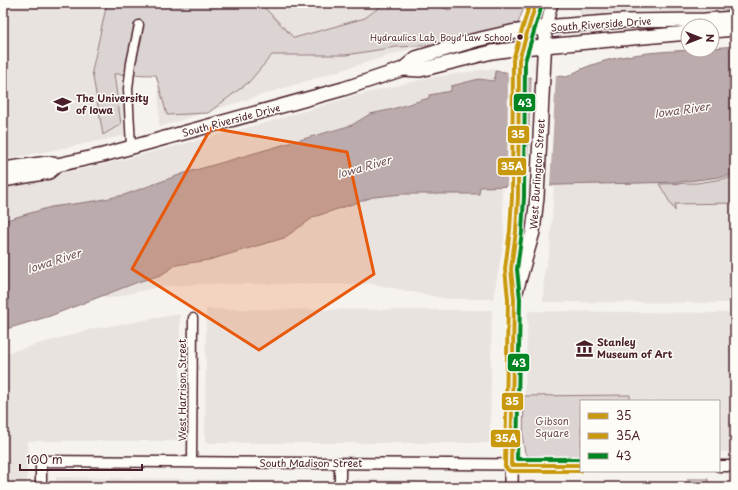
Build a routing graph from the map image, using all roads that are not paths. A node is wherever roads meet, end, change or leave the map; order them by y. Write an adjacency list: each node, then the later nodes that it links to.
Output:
1 (536, 3): 6 (main road)
2 (552, 3): 5 (main road)
3 (735, 18): 5 (main road, South Riverside Drive)
4 (139, 25): 13 (street)
5 (546, 27): 6 (main road, South Riverside Drive); 10 (main road, West Burlington Street)
6 (528, 29): 11 (main road); 12 (main road, South Riverside Drive)
7 (735, 29): 8 (main road)
8 (720, 30)
9 (680, 34): 10 (main road, South Riverside Drive)
10 (544, 46): 11 (main road, South Riverside Drive); 17 (main road, West Burlington Street)
11 (522, 48): 12 (main road, South Riverside Drive); 17 (main road, West Burlington Street)
12 (403, 69): 13 (main road, South Riverside Drive)
13 (131, 147): 14 (main road, South Riverside Drive)
14 (57, 165): 15 (main road, South Riverside Drive); 16 (main road, South Riverside Drive)
15 (3, 169)
16 (3, 180)
17 (514, 299): 21 (main road, West Burlington Street)
18 (193, 318): 19 (street, West Harrison Street)
19 (192, 462): 20 (street, South Madison Street); 25 (street, South Madison Street)
20 (340, 463): 21 (street, South Madison Street); 26 (street)
21 (511, 465): 22 (street, South Madison Street); 27 (main road, West Burlington Street)
22 (580, 465)
23 (720, 466): 24 (street)
24 (735, 466)
25 (41, 487)
26 (340, 487)
27 (511, 487)

